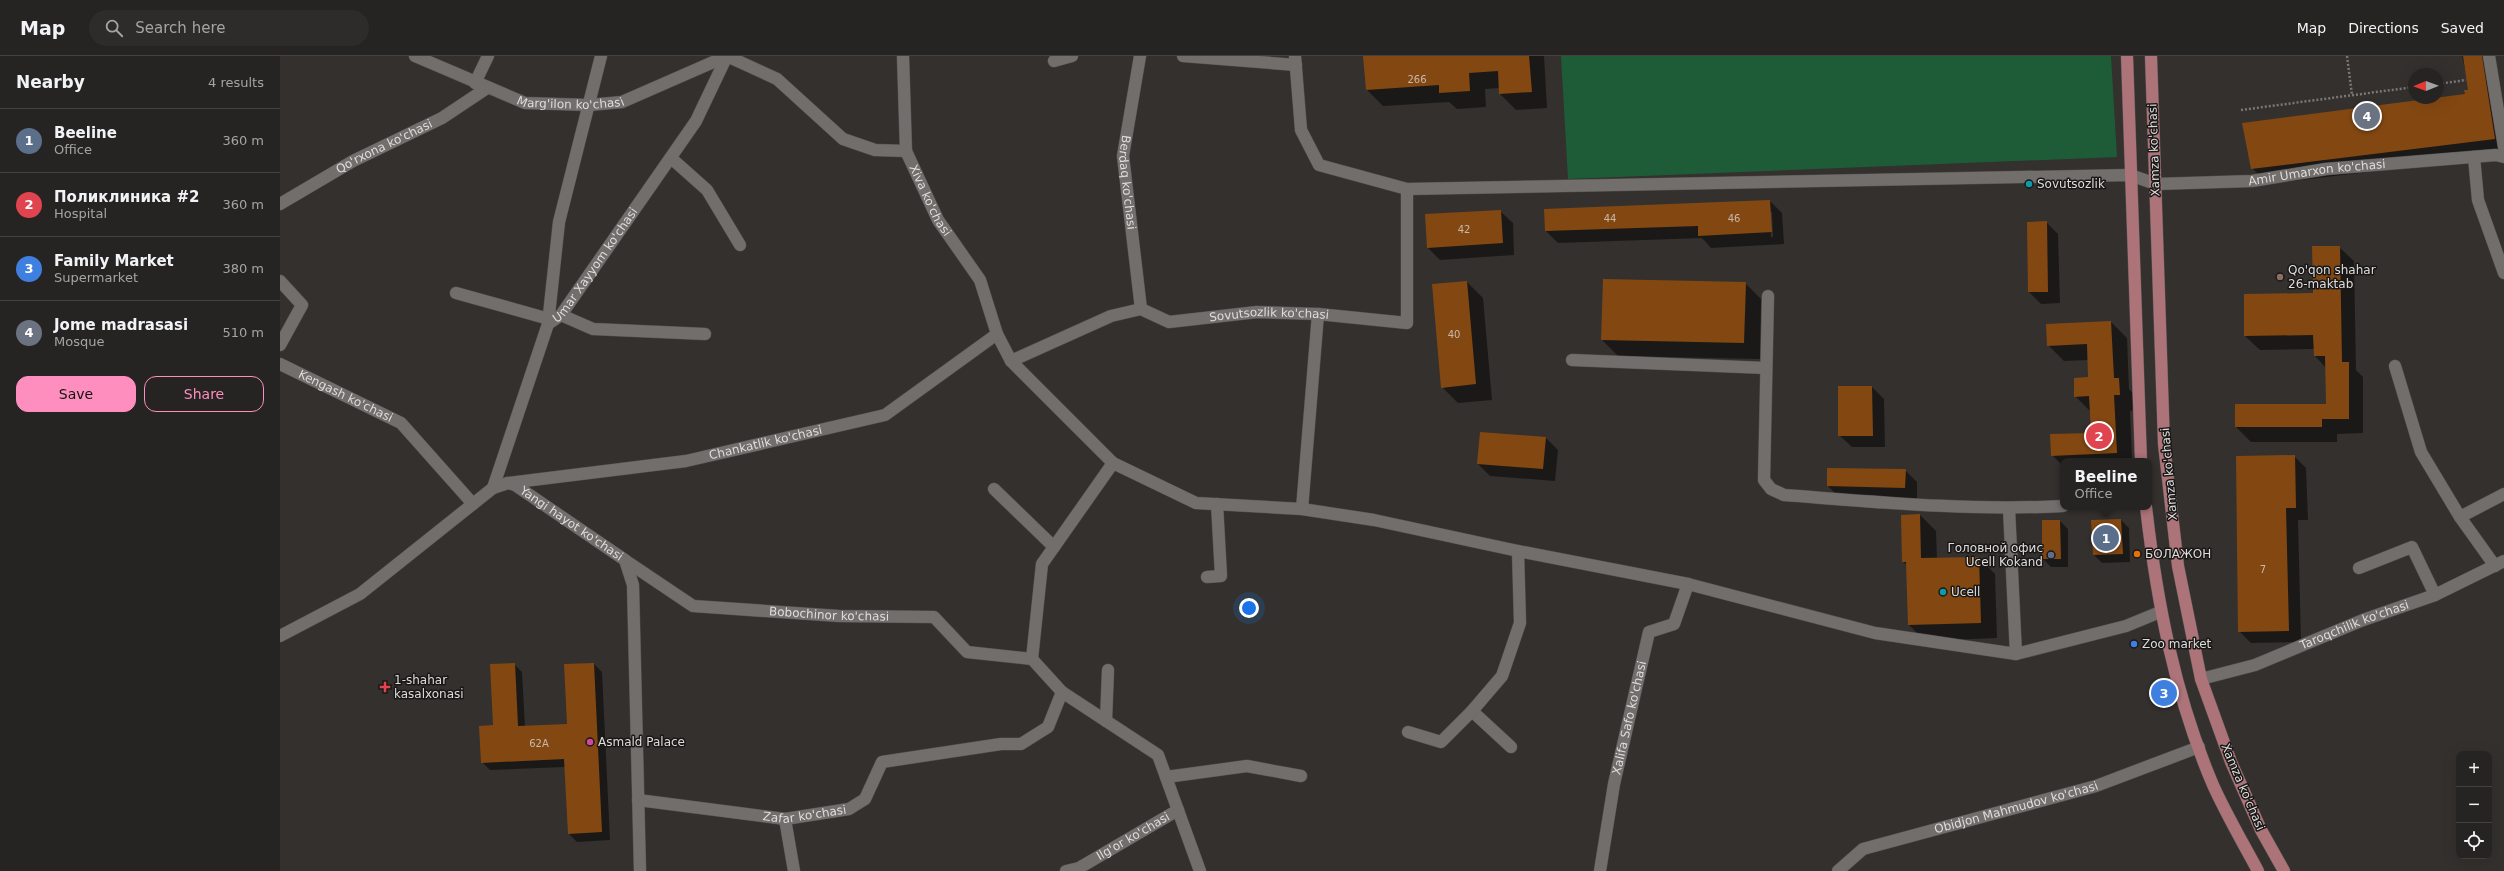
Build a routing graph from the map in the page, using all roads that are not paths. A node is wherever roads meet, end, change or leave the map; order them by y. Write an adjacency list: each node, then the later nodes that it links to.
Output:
1 (415, 56): 14 (street, Marg'ilon ko'chasi)
2 (488, 56): 14 (street)
3 (601, 56): 16 (street)
4 (727, 56): 16 (street, Marg'ilon ko'chasi); 18 (street); 21 (street, Umar Xayyom ko'chasi)
5 (903, 56): 18 (street, Xiva ko'chasi)
6 (1072, 56): 13 (street)
7 (1140, 56): 31 (street, Berdaq ko'chasi)
8 (1183, 56): 12 (street)
9 (2127, 56): 22 (main road, Xamza ko'chasi)
10 (2151, 56): 23 (main road, Xamza ko'chasi)
11 (2489, 56): 17 (street)
12 (1295, 60): 24 (street)
13 (1054, 61)
14 (475, 83): 15 (street, Marg'ilon ko'chasi)
15 (487, 88): 16 (street, Marg'ilon ko'chasi); 25 (street, Qo'rxona ko'chasi)
16 (590, 105): 34 (street)
17 (2504, 147)
18 (906, 151): 36 (street, Xiva ko'chasi)
19 (2474, 156): 20 (street, Amir Umarxon ko'chasi); 23 (street, Amir Umarxon ko'chasi); 27 (street)
20 (2504, 157)
21 (671, 158): 26 (street); 33 (street, Umar Xayyom ko'chasi)
22 (2130, 175): 23 (street, Amir Umarxon ko'chasi); 24 (street); 43 (main road, Xamza ko'chasi)
23 (2156, 184): 69 (main road, Xamza ko'chasi)
24 (1407, 189): 32 (street, Sovutsozlik ko'chasi)
25 (280, 204)
26 (740, 245)
27 (2504, 273)
28 (280, 281): 37 (street)
29 (456, 293): 34 (street)
30 (1768, 296): 42 (street)
31 (1141, 309): 32 (street, Sovutsozlik ko'chasi); 39 (street)
32 (1318, 314): 53 (street)
33 (562, 315): 34 (street, Umar Xayyom ko'chasi); 35 (street)
34 (549, 322): 46 (street, Umar Xayyom ko'chasi)
35 (705, 334)
36 (997, 334): 39 (street, Xiva ko'chasi); 45 (street, Chankatlik ko'chasi)
37 (280, 345)
38 (1572, 360): 42 (street)
39 (1011, 361): 44 (street, Xiva ko'chasi)
40 (280, 364): 49 (street, Kengash ko'chasi)
41 (2395, 366): 55 (street)
42 (1766, 368): 52 (street)
43 (2141, 458)
44 (1113, 463): 50 (street, Xiva ko'chasi); 56 (street)
45 (508, 483): 46 (street, Yangi hayot ko'chasi); 58 (street, Yangi hayot ko'chasi)
46 (493, 488): 49 (street, Yangi hayot ko'chasi)
47 (994, 489): 56 (street)
48 (2504, 494): 55 (street)
49 (473, 504): 65 (street, Yangi hayot ko'chasi)
50 (1217, 504): 53 (street, Xiva ko'chasi); 61 (street)
51 (2060, 506): 52 (street)
52 (2009, 508): 66 (street)
53 (1302, 509): 57 (street, Xiva ko'chasi)
54 (2146, 510): 64 (main road, Xamza ko'chasi)
55 (2460, 517): 59 (street)
56 (1054, 547): 67 (street)
57 (1518, 551): 62 (street, Xiva ko'chasi); 71 (street)
58 (625, 560): 67 (street, Bobochinor ko'chasi); 78 (street, Yangi hayot ko'chasi)
59 (2500, 563): 63 (street, Taroqchilik ko'chasi)
60 (2360, 568): 63 (street)
61 (1207, 577)
62 (1688, 584): 66 (street, Xiva ko'chasi); 86 (street, Xalifa Safo ko'chasi)
63 (2435, 595): 69 (street, Taroqchilik ko'chasi)
64 (2160, 612): 66 (street); 75 (main road, Xamza ko'chasi)
65 (280, 636)
66 (2016, 654)
67 (1032, 659): 70 (street)
68 (1108, 670): 72 (street)
69 (2201, 679): 89 (main road, Xamza ko'chasi)
70 (1062, 692): 72 (street); 80 (street, Zafar ko'chasi)
71 (1472, 711): 73 (street); 74 (street)
72 (1106, 722): 77 (street)
73 (1408, 732)
74 (1511, 747)
75 (2199, 747): 87 (street, Obidjon Mahmudov ko'chasi); 88 (main road, Xamza ko'chasi)
76 (1301, 776): 77 (street)
77 (1166, 777): 79 (street)
78 (638, 800): 80 (street, Zafar ko'chasi); 81 (street, Yangi hayot ko'chasi)
79 (1178, 810): 84 (street, Ilg'or ko'chasi); 85 (street)
80 (785, 820): 82 (street)
81 (640, 871)
82 (794, 871): 83 (street)
83 (798, 871)
84 (1066, 871)
85 (1200, 871)
86 (1600, 871)
87 (1838, 871)
88 (2258, 871)
89 (2284, 871)

